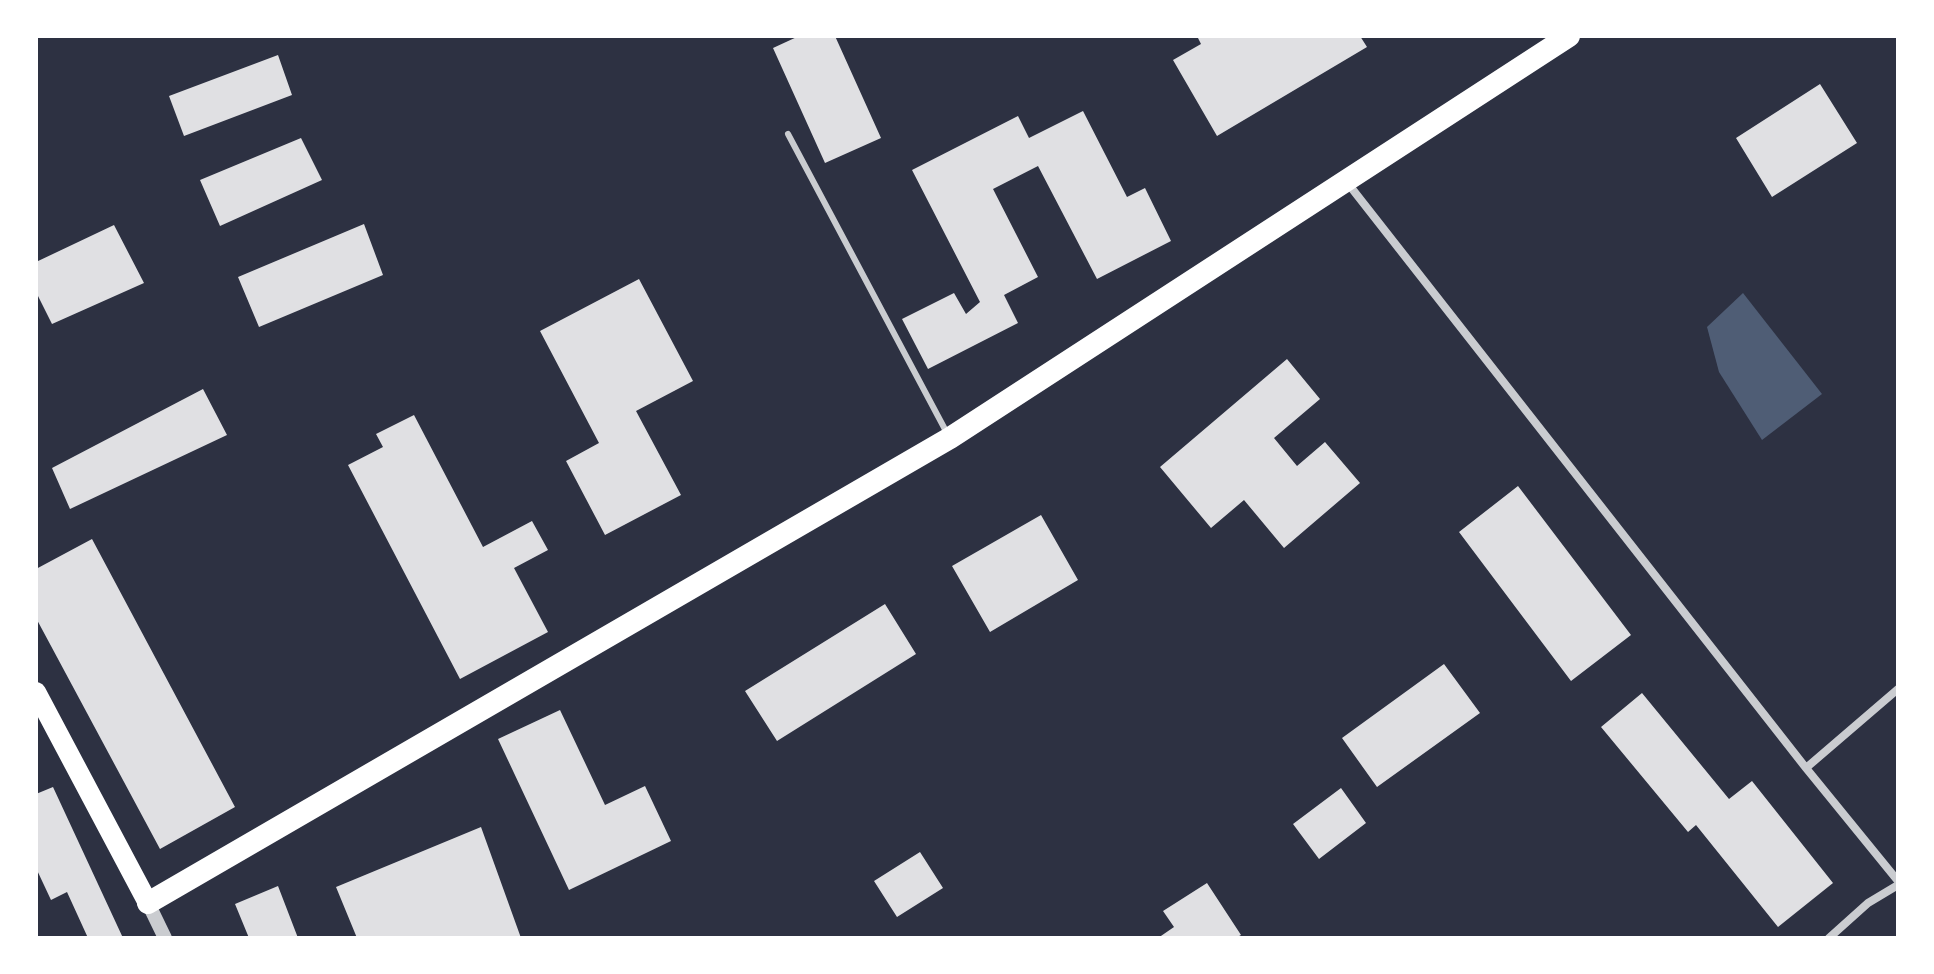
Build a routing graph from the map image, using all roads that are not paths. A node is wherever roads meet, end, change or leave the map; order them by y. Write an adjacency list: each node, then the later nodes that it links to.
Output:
1 (1569, 36): 3 (highway)
2 (788, 134): 4 (lane)
3 (1346, 181): 4 (highway); 7 (street)
4 (950, 438): 9 (highway)
5 (1898, 689): 7 (street)
6 (36, 692): 9 (main road)
7 (1806, 768): 8 (street)
8 (1898, 883): 11 (street)
9 (148, 903): 10 (street)
10 (165, 938)
11 (1829, 938)

